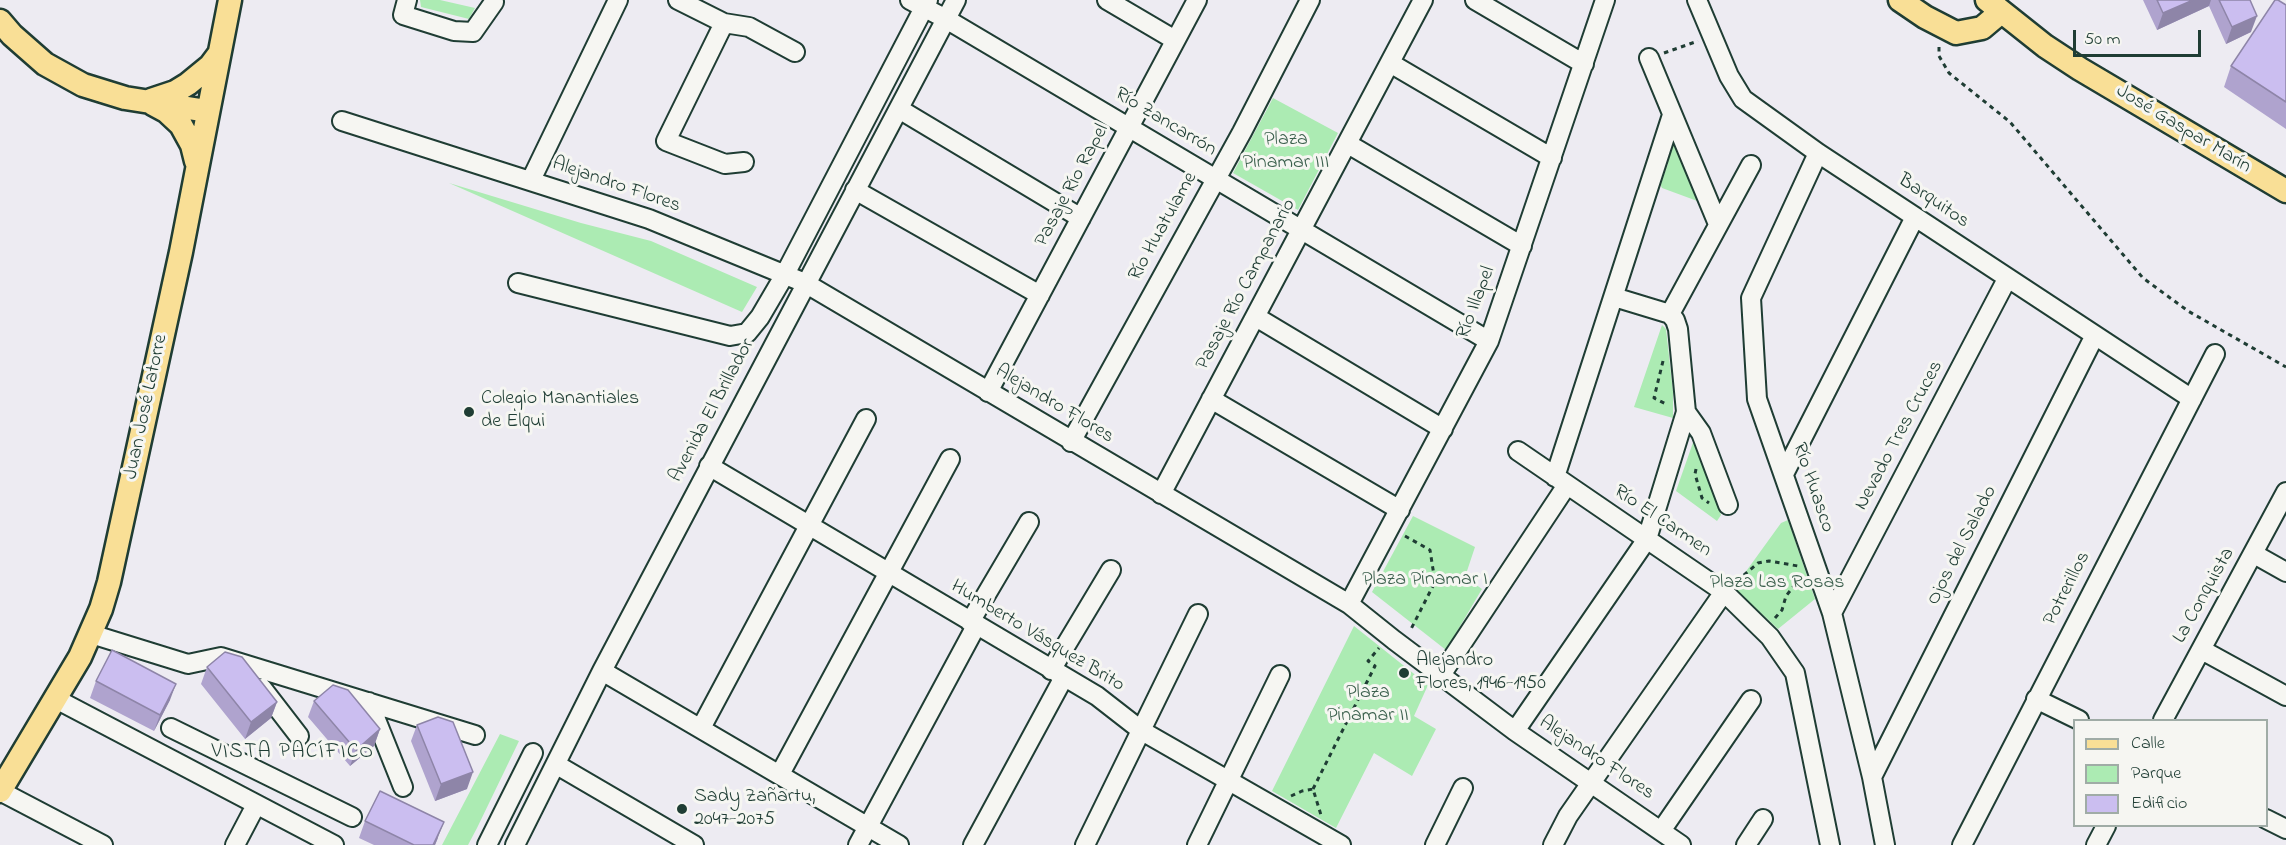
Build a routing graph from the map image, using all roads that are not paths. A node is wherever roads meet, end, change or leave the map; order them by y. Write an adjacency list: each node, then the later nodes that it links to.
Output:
1 (230, 0): 22 (main road, Juan José Latorre)
2 (407, 0): 14 (street)
3 (618, 0): 38 (street)
4 (678, 0): 19 (street)
5 (956, 0): 17 (street, Avenida El Brillador)
6 (1107, 0): 20 (street)
7 (1197, 0): 20 (street, Pasaje Río Rapel)
8 (1310, 0): 39 (street, Río Huatulame)
9 (1423, 0): 24 (street, Pasaje Río Campanario)
10 (1475, 0): 25 (street)
11 (1605, 0): 25 (street, Río Illapel)
12 (1696, 0): 33 (street, Barquitos)
13 (1900, 0): 16 (main road)
14 (494, 2)
15 (921, 2): 17 (street, Río Zancarrón); 47 (street, Avenida El Brillador)
16 (1994, 6): 41 (main road, José Gaspar Marín)
17 (946, 19): 27 (street, Avenida El Brillador); 31 (street, Río Zancarrón)
18 (0, 21): 26 (main road)
19 (724, 23): 21 (street); 35 (street)
20 (1175, 40): 31 (street, Pasaje Río Rapel)
21 (795, 52)
22 (219, 54): 26 (main road); 28 (main road, Juan José Latorre)
23 (1649, 58): 29 (street)
24 (1390, 63): 32 (street, Pasaje Río Campanario); 34 (street)
25 (1584, 64): 34 (street, Río Illapel)
26 (146, 101): 28 (main road); 37 (main road)
27 (899, 108): 40 (street, Avenida El Brillador); 42 (street)
28 (207, 111): 37 (main road, Juan José Latorre)
29 (1672, 115): 44 (street); 52 (street)
30 (342, 121): 38 (street, Alejandro Flores)
31 (1129, 128): 39 (street, Río Zancarrón); 42 (street, Pasaje Río Rapel)
32 (1348, 144): 45 (street, Pasaje Río Campanario); 46 (street)
33 (1818, 153): 43 (street, Barquitos); 68 (street, Río Huasco)
34 (1552, 158): 46 (street, Río Illapel)
35 (744, 162)
36 (1751, 165): 44 (street)
37 (197, 168): 86 (main road, Juan José Latorre)
38 (531, 180): 47 (street, Alejandro Flores)
39 (1216, 180): 45 (street, Río Zancarrón); 64 (street, Río Huatulame)
40 (855, 190): 50 (street, Avenida El Brillador); 51 (street)
41 (2286, 191)
42 (1081, 218): 51 (street, Pasaje Río Rapel)
43 (1915, 218): 48 (street, Barquitos); 68 (street)
44 (1718, 224): 53 (street)
45 (1302, 231): 54 (street, Pasaje Río Campanario); 56 (street, Río Zancarrón)
46 (1522, 246): 56 (street, Río Illapel)
47 (784, 276): 49 (street, Avenida El Brillador); 50 (street, Alejandro Flores)
48 (2007, 279): 55 (street, Barquitos); 83 (street, Nevado Tres Cruces)
49 (518, 283)
50 (805, 283): 58 (street, Alejandro Flores); 67 (street, Avenida El Brillador)
51 (1040, 295): 58 (street, Pasaje Río Rapel)
52 (1614, 297): 53 (street); 69 (street)
53 (1670, 314): 61 (street)
54 (1256, 317): 59 (street, Pasaje Río Campanario); 63 (street)
55 (2094, 337): 60 (street, Barquitos); 109 (street, Ojos del Salado)
56 (1489, 342): 63 (street, Río Illapel)
57 (2215, 354): 60 (street, Potrerillos)
58 (988, 392): 64 (street, Alejandro Flores)
59 (1211, 399): 71 (street, Pasaje Río Campanario); 73 (street)
60 (2192, 399): 95 (street, Potrerillos)
61 (1686, 412): 72 (street); 76 (street)
62 (866, 419): 75 (street)
63 (1443, 429): 73 (street, Río Illapel)
64 (1071, 442): 71 (street, Alejandro Flores)
65 (1518, 451): 69 (street, Río El Carmen)
66 (950, 459): 80 (street)
67 (709, 466): 75 (street, Humberto Vásquez Brito); 89 (street, Avenida El Brillador)
68 (1784, 474): 83 (street, Río Huasco)
69 (1561, 481): 76 (street, Río El Carmen); 92 (street)
70 (2286, 492): 77 (street, La Conquista)
71 (1161, 494): 82 (street, Alejandro Flores)
72 (1728, 505)
73 (1400, 510): 82 (street, Río Illapel)
74 (1029, 522): 85 (street)
75 (809, 526): 80 (street, Humberto Vásquez Brito); 101 (street)
76 (1647, 539): 81 (street, Río El Carmen); 103 (street)
77 (2254, 554): 79 (street); 87 (street, La Conquista)
78 (1111, 570): 90 (street)
79 (2286, 572)
80 (888, 574): 85 (street, Humberto Vásquez Brito); 108 (street)
81 (1724, 592): 112 (street); 142 (street, Río El Carmen)
82 (1349, 604): 92 (street, Alejandro Flores)
83 (1832, 613): 109 (street, Río Huasco)
84 (1198, 614): 102 (street)
85 (973, 624): 90 (street, Humberto Vásquez Brito); 122 (street)
86 (91, 634): 88 (street); 94 (main road, Juan José Latorre)
87 (2202, 650): 93 (street); 99 (street, La Conquista)
88 (243, 664): 97 (street); 105 (street)
89 (602, 671): 101 (street); 107 (street, Avenida El Brillador)
90 (1057, 673): 102 (street, Humberto Vásquez Brito); 134 (street)
91 (1280, 675): 111 (street)
92 (1441, 675): 103 (street, Alejandro Flores)
93 (2286, 696)
94 (54, 698): 116 (main road, Juan José Latorre); 117 (street)
95 (2036, 699): 98 (street); 144 (street, Potrerillos)
96 (1751, 700): 125 (street)
97 (369, 702): 104 (street); 114 (street)
98 (2077, 719)
99 (2164, 719)
100 (171, 728): 113 (street)
101 (702, 728): 108 (street)
102 (1142, 731): 111 (street, Humberto Vásquez Brito); 135 (street)
103 (1515, 731): 112 (street, Alejandro Flores)
104 (475, 735)
105 (299, 736)
106 (533, 753): 126 (street)
107 (557, 765): 110 (street, Avenida El Brillador); 131 (street)
108 (780, 774): 122 (street)
109 (1872, 777): 143 (street, Río Huasco)
110 (548, 782): 126 (street); 130 (street, Avenida El Brillador)
111 (1228, 782): 136 (street); 137 (street, Humberto Vásquez Brito)
112 (1591, 782): 125 (street, Alejandro Flores); 139 (street)
113 (289, 786): 118 (street); 119 (street)
114 (403, 787)
115 (1463, 788): 138 (street)
116 (0, 791): 127 (street)
117 (256, 805): 118 (street); 128 (street)
118 (275, 814): 129 (street)
119 (352, 817)
120 (1763, 819): 141 (street)
121 (2268, 820): 124 (street)
122 (868, 827): 132 (street); 133 (street)
123 (2105, 827): 145 (street)
124 (2286, 829)
125 (1661, 831): 140 (street, Alejandro Flores)
126 (488, 843)
127 (103, 845)
128 (235, 845)
129 (334, 845)
130 (515, 845)
131 (694, 845)
132 (858, 845)
133 (898, 845)
134 (973, 845)
135 (1085, 845)
136 (1197, 845)
137 (1341, 845)
138 (1435, 845)
139 (1553, 845)
140 (1681, 845)
141 (1746, 845)
142 (1830, 845)
143 (1885, 845)
144 (1962, 845)
145 (2096, 845)

